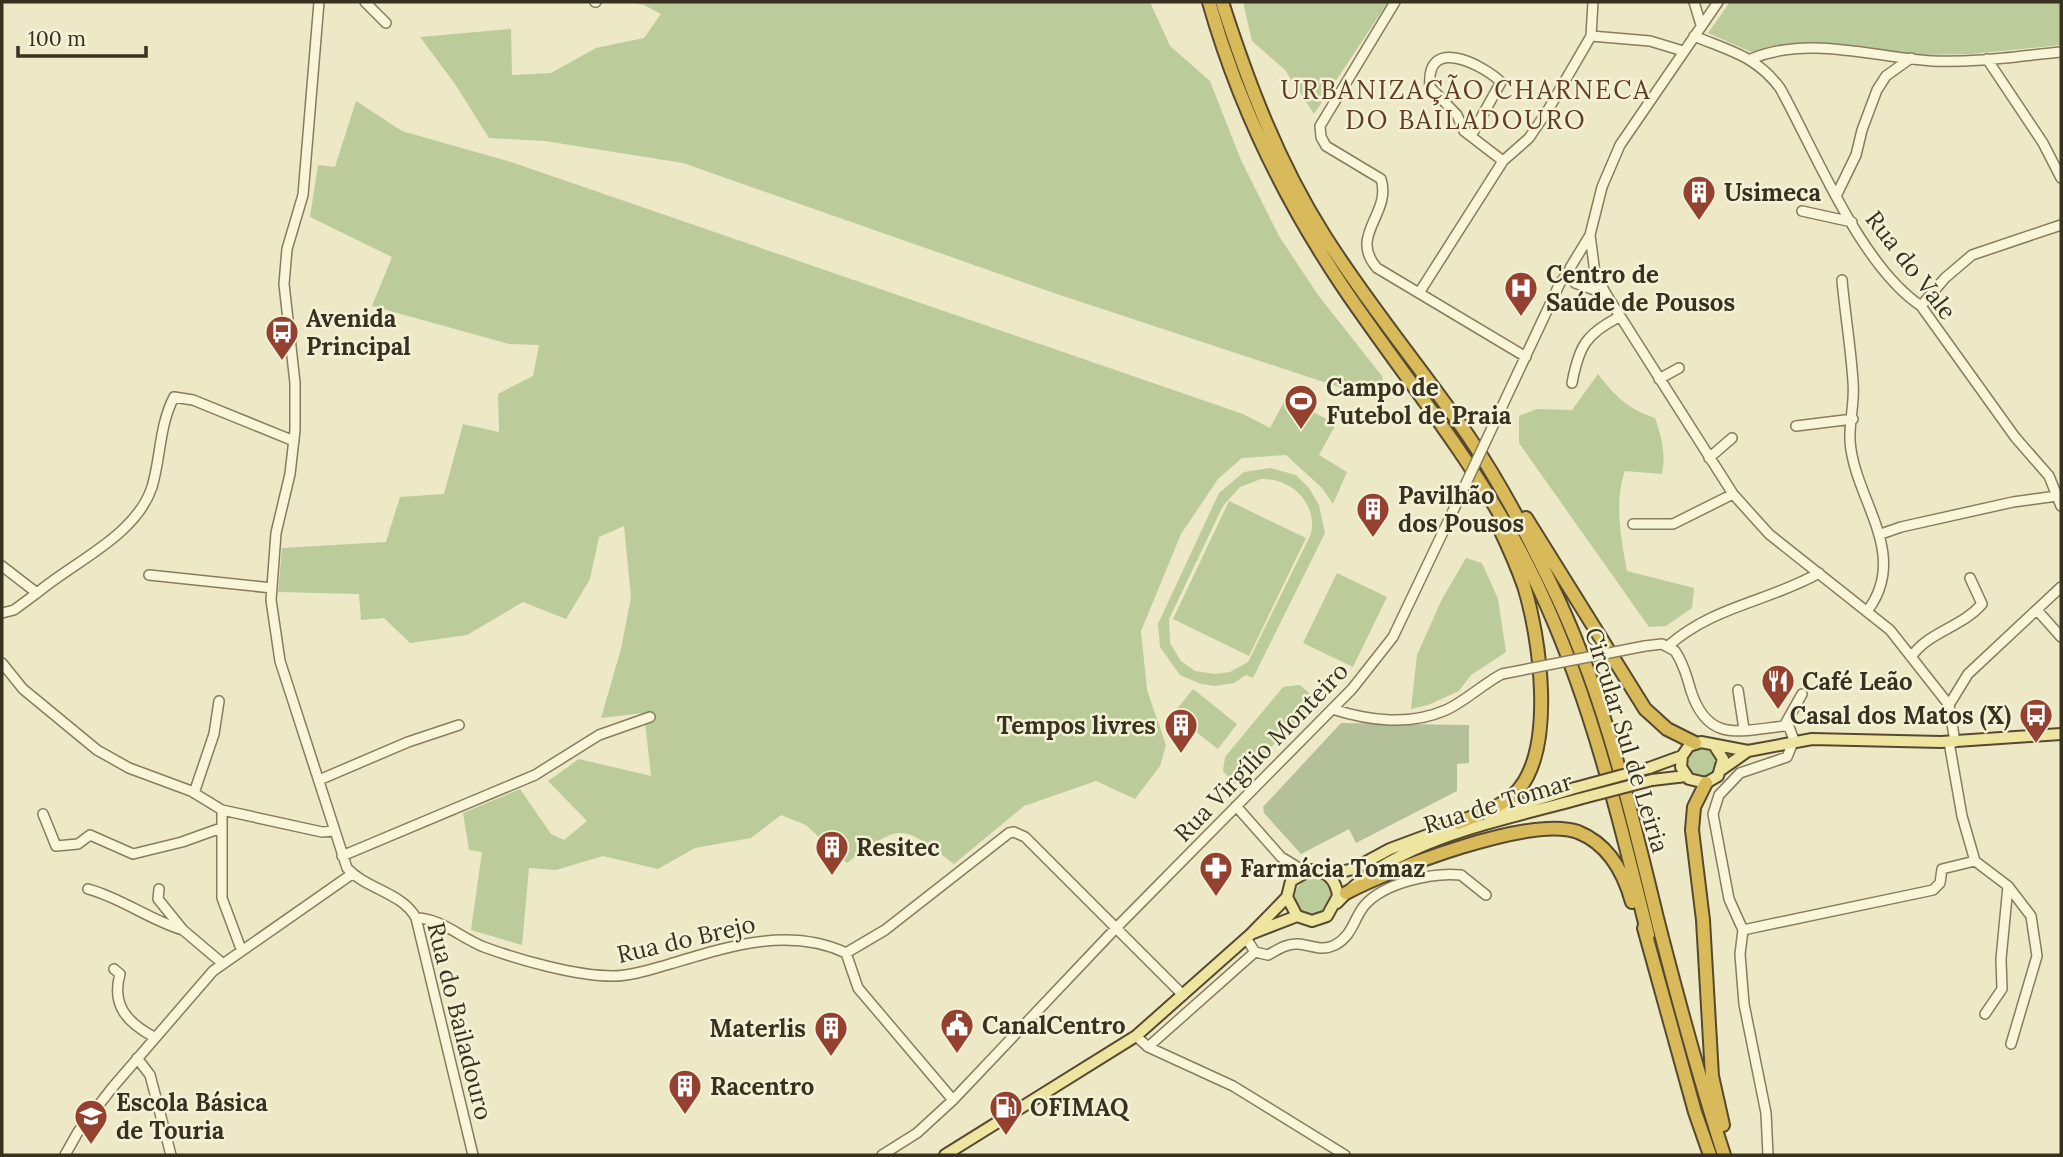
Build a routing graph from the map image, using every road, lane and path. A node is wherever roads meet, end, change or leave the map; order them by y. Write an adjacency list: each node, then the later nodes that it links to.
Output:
1 (319, 2): 42 (street)
2 (365, 2): 9 (street)
3 (1209, 2): 45 (highway, Circular Sul de Leiria)
4 (1222, 2): 44 (highway, Circular Sul de Leiria)
5 (1395, 2): 30 (street)
6 (1594, 2): 11 (street)
7 (1694, 2): 10 (street)
8 (1718, 2): 10 (street)
9 (386, 23)
10 (1701, 25): 12 (street)
11 (1591, 36): 13 (street); 19 (street)
12 (1694, 36): 13 (street); 16 (street, Rua do Vale)
13 (1684, 51): 25 (street)
14 (2061, 52): 17 (street)
15 (1911, 58): 16 (street); 17 (street); 21 (street)
16 (1751, 59): 21 (street, Rua do Vale)
17 (1987, 59): 20 (street)
18 (1471, 136): 18 (street); 19 (street)
19 (1503, 161): 30 (street)
20 (2061, 178)
21 (1837, 194): 23 (street, Rua do Vale)
22 (1802, 211): 23 (street)
23 (1852, 222): 33 (street, Rua do Vale)
24 (2061, 225): 33 (street)
25 (1590, 235): 26 (street, Rua Virgílio Monteiro); 27 (street)
26 (1572, 266): 27 (street); 29 (street); 31 (street, Rua Virgílio Monteiro)
27 (1594, 268): 29 (street); 32 (street)
28 (1842, 280): 39 (street)
29 (1582, 284): 31 (street); 32 (street)
30 (1419, 293): 35 (street)
31 (1557, 294): 35 (street, Rua Virgílio Monteiro)
32 (1606, 294): 34 (street)
33 (1921, 306): 47 (street, Rua do Vale)
34 (1619, 317): 37 (street); 38 (street)
35 (1526, 357): 69 (street, Rua Virgílio Monteiro, bridge)
36 (1679, 368): 37 (street)
37 (1659, 379): 43 (street)
38 (1572, 383)
39 (1853, 419): 40 (street); 50 (street)
40 (1796, 426)
41 (1732, 438): 43 (street)
42 (294, 441): 56 (street); 57 (street)
43 (1709, 458): 46 (street)
44 (1498, 484): 77 (highway); 135 (highway, Circular Sul de Leiria)
45 (1484, 491): 91 (highway); 113 (highway, Circular Sul de Leiria)
46 (1733, 494): 49 (street); 52 (street)
47 (2057, 496): 48 (street, Rua do Vale); 50 (street)
48 (2061, 506)
49 (1633, 524)
50 (1881, 534): 58 (street)
51 (2, 566): 57 (street)
52 (1819, 573): 58 (street); 62 (street)
53 (149, 575): 56 (street)
54 (1970, 578): 63 (street)
55 (2061, 587): 59 (street)
56 (272, 588): 84 (street)
57 (37, 593): 60 (street)
58 (1868, 610): 63 (street)
59 (2037, 610): 61 (street); 68 (street)
60 (2, 613)
61 (2061, 637)
62 (1668, 646): 69 (street, bridge); 73 (street)
63 (1911, 657): 68 (street)
64 (2, 663): 86 (street)
65 (1738, 690): 73 (street)
66 (1802, 694): 72 (street)
67 (219, 701): 86 (street)
68 (1949, 705): 76 (street)
69 (1332, 709): 88 (street, Rua Virgílio Monteiro)
70 (650, 716): 94 (street)
71 (459, 726): 84 (street)
72 (1784, 726): 73 (street); 75 (street)
73 (1744, 729)
74 (2061, 734): 76 (main road)
75 (1794, 740): 76 (main road); 79 (main road); 112 (street)
76 (1952, 742): 96 (street)
77 (1695, 743): 78 (main road); 80 (main road, Rua de Tomar)
78 (1714, 745): 79 (main road); 81 (main road)
79 (1748, 751): 81 (main road)
80 (1682, 756): 82 (main road, Rua de Tomar); 83 (main road)
81 (1721, 770): 85 (main road)
82 (1651, 774): 83 (main road, Rua de Tomar); 87 (main road, Rua de Tomar, bridge)
83 (1686, 776): 85 (main road, Rua de Tomar)
84 (319, 780): 93 (street)
85 (1706, 783): 136 (highway)
86 (194, 793): 89 (street)
87 (1577, 794): 91 (main road, Rua de Tomar); 104 (main road, Rua de Tomar)
88 (1236, 806): 95 (street); 110 (street, Rua Virgílio Monteiro)
89 (222, 810): 92 (street); 93 (street)
90 (43, 814): 92 (street)
91 (1458, 822): 99 (main road, Rua de Tomar)
92 (221, 828): 115 (street)
93 (334, 831): 94 (street)
94 (342, 856): 98 (street)
95 (1281, 857): 97 (street); 100 (street)
96 (1975, 861): 101 (street); 112 (street)
97 (1304, 871): 99 (main road, Rua de Tomar); 100 (main road)
98 (352, 874): 109 (street, Rua do Bailadouro); 115 (street)
99 (1328, 875): 107 (main road)
100 (1291, 881): 106 (main road)
101 (2008, 886): 121 (street); 124 (street)
102 (88, 888): 111 (street)
103 (159, 889): 111 (street)
104 (1346, 893): 107 (main road, Rua de Tomar); 113 (highway)
105 (1486, 895): 116 (street)
106 (1287, 897): 108 (main road); 114 (main road, Rua de Tomar)
107 (1337, 903): 108 (main road, Rua de Tomar)
108 (1297, 916): 114 (main road, Rua de Tomar)
109 (416, 918): 117 (street, Rua do Brejo); 130 (street, Rua do Bailadouro)
110 (1116, 928): 117 (street); 120 (street); 127 (street, Rua Virgílio Monteiro)
111 (183, 930): 118 (street)
112 (1743, 930): 137 (street)
113 (1648, 935): 134 (highway)
114 (1249, 936): 116 (street); 120 (main road, Rua de Tomar)
115 (241, 949): 118 (street)
116 (1255, 952): 125 (street)
117 (846, 953): 127 (street)
118 (222, 963): 123 (street)
119 (114, 969): 123 (street)
120 (1183, 995): 122 (main road, Rua de Tomar)
121 (1985, 1014)
122 (1136, 1036): 125 (street); 132 (main road, Rua de Tomar)
123 (154, 1037): 126 (street)
124 (2011, 1044)
125 (1148, 1047): 133 (street)
126 (137, 1058): 128 (street); 129 (street)
127 (953, 1100): 131 (street, Rua Virgílio Monteiro)
128 (65, 1155)
129 (170, 1155)
130 (473, 1155)
131 (882, 1155)
132 (945, 1155)
133 (1345, 1155)
134 (1710, 1155)
135 (1724, 1155)
136 (1732, 1155)
137 (1768, 1155)

